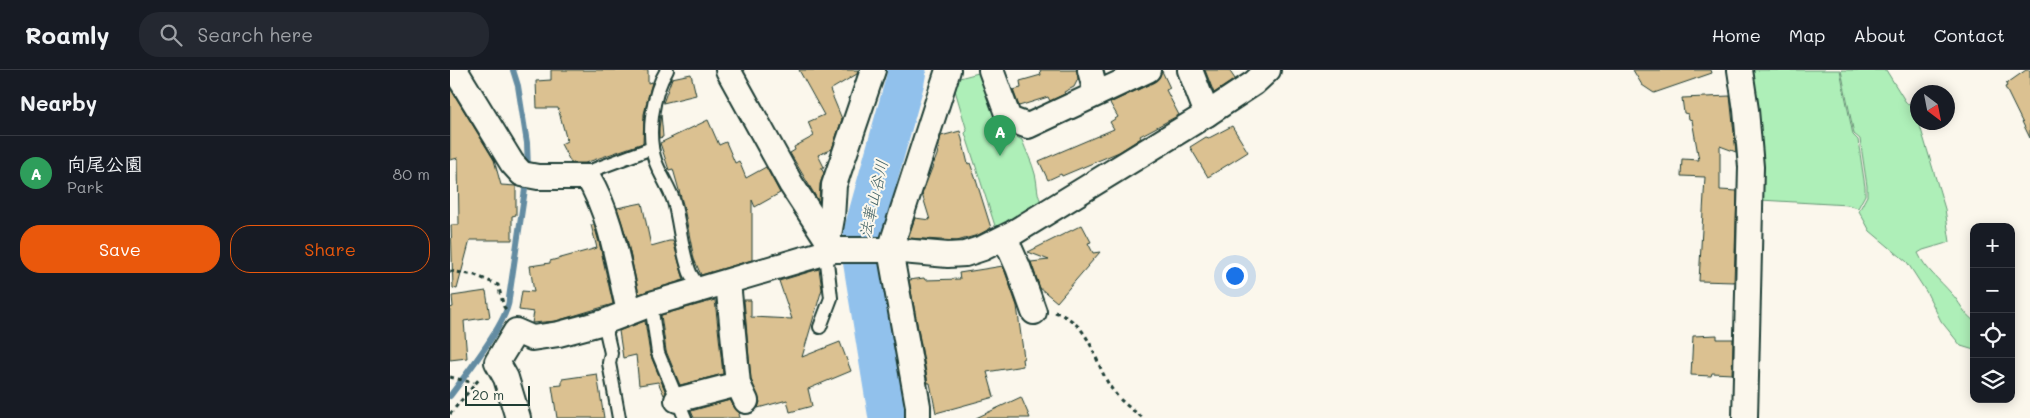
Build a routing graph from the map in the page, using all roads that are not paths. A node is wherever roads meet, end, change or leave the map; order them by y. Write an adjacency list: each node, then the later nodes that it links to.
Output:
1 (455, 70): 15 (street)
2 (667, 70): 14 (lane)
3 (728, 70): 17 (street)
4 (873, 70): 17 (street)
5 (948, 70): 18 (street)
6 (991, 70): 12 (street)
7 (1090, 70): 12 (street)
8 (1148, 70): 12 (street)
9 (1190, 70): 13 (street)
10 (1268, 70): 13 (street)
11 (1740, 70): 30 (street)
12 (1096, 93)
13 (1207, 114): 16 (street)
14 (652, 148): 15 (lane); 20 (lane)
15 (588, 177): 23 (street)
16 (1005, 238): 18 (street); 22 (street)
17 (829, 248): 18 (street); 19 (street); 25 (lane)
18 (890, 250): 29 (street)
19 (728, 282): 20 (street); 26 (street)
20 (700, 290): 21 (street)
21 (651, 304): 23 (street); 26 (lane)
22 (1033, 310)
23 (628, 311): 24 (street)
24 (604, 322): 27 (street); 28 (lane)
25 (820, 327)
26 (681, 409)
27 (518, 418)
28 (619, 418)
29 (918, 418)
30 (1745, 418)

